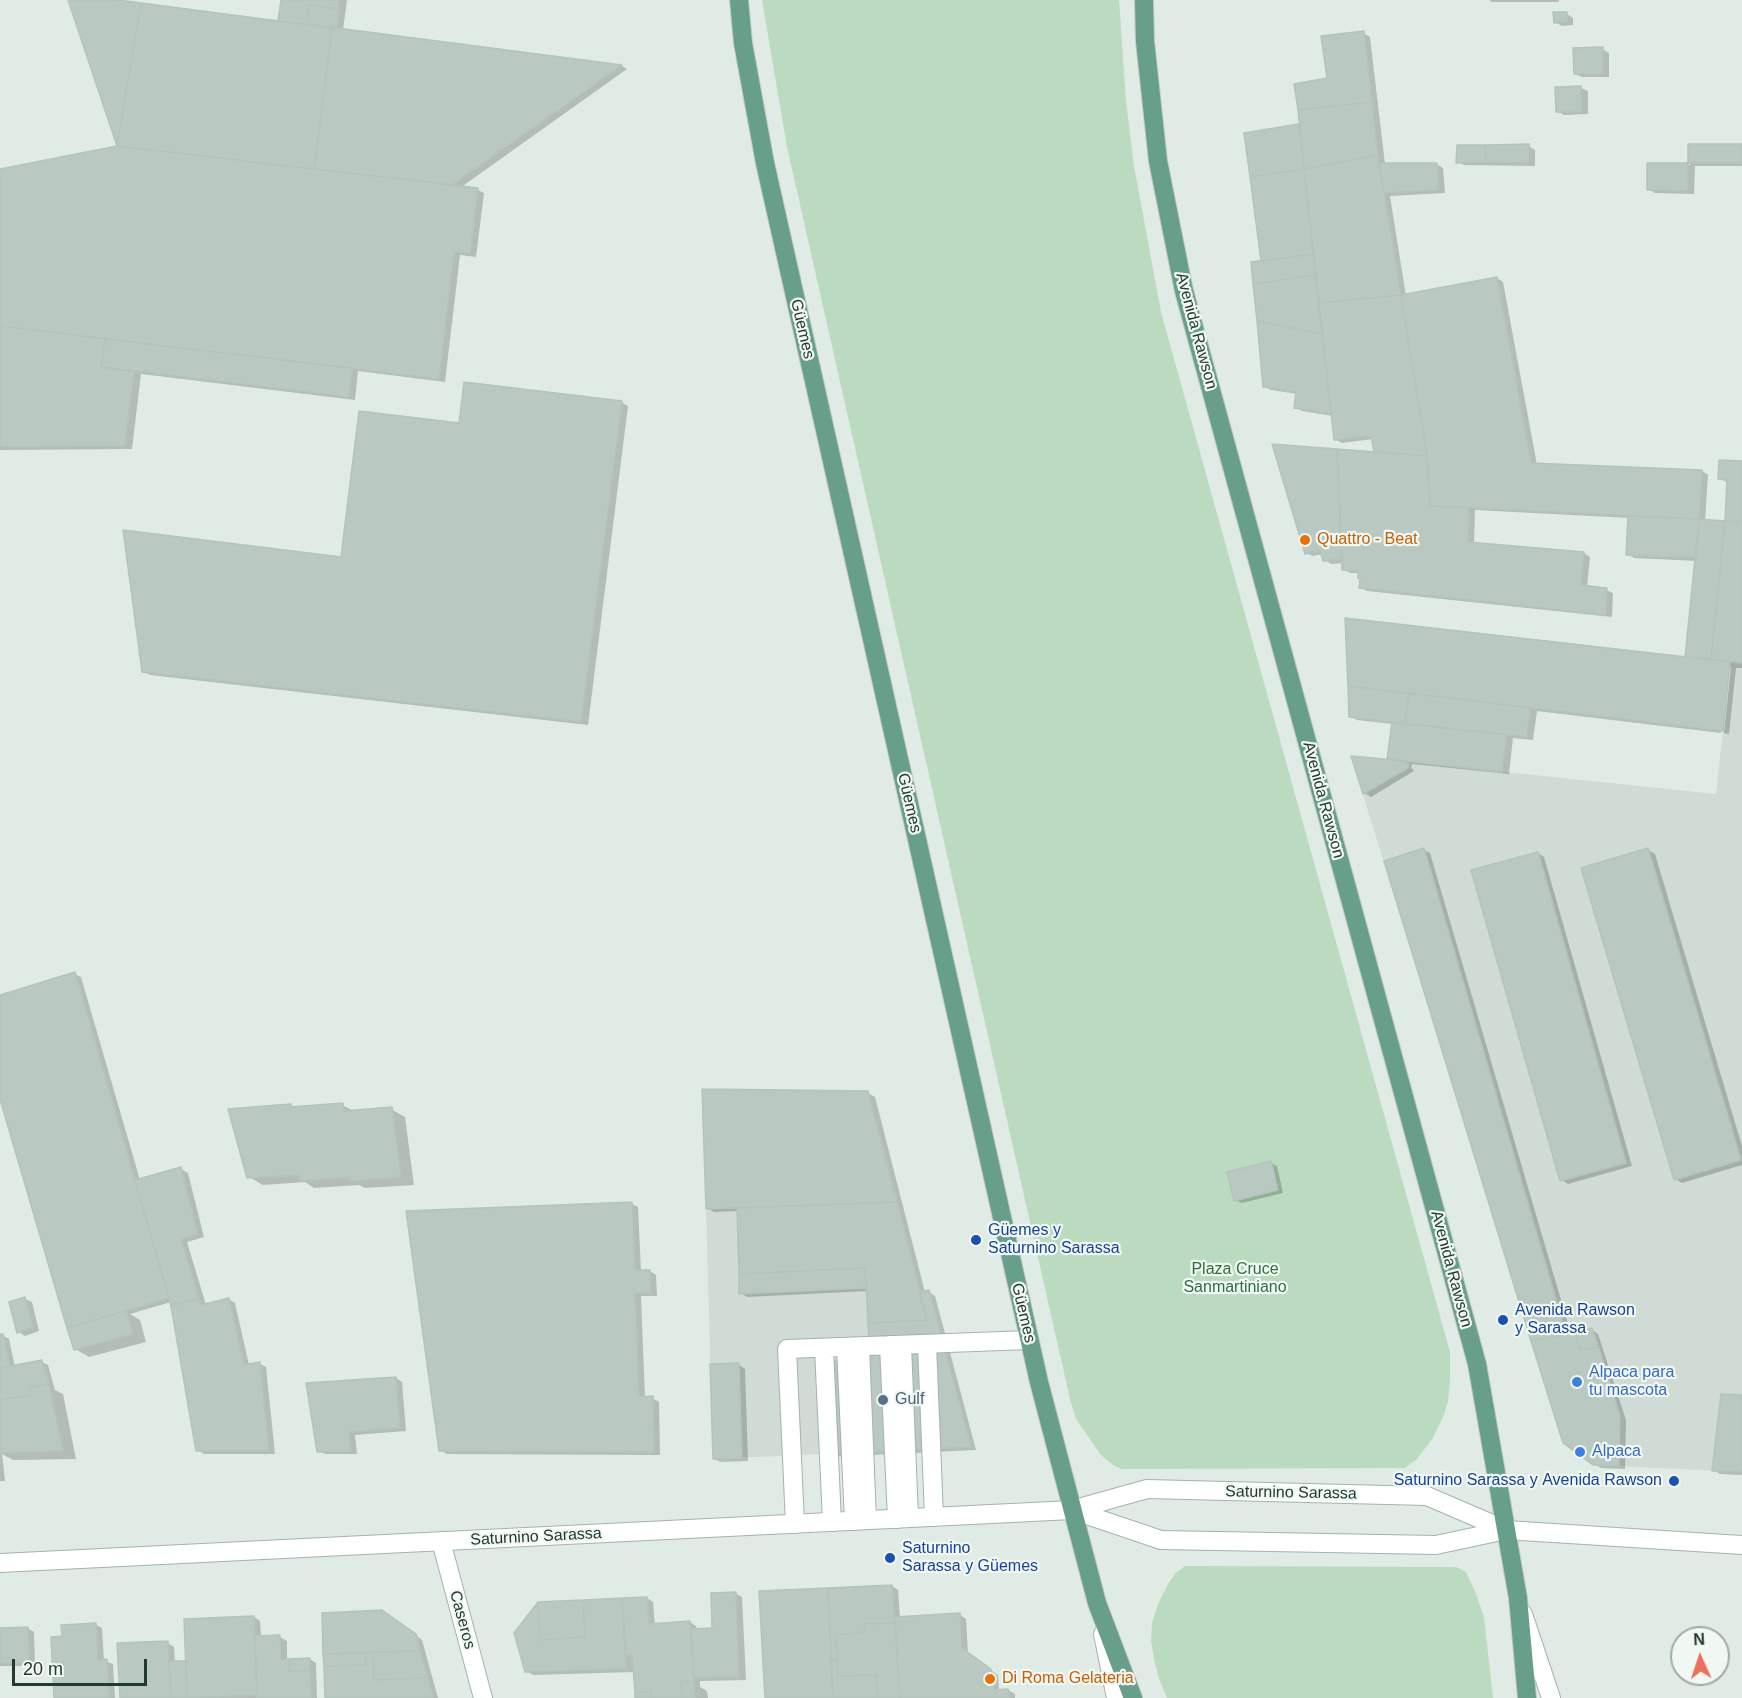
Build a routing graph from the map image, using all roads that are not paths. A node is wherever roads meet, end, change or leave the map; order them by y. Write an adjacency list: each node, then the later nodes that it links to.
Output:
1 (739, 0): 3 (main road, Güemes)
2 (1144, 0): 14 (main road, Avenida Rawson)
3 (1029, 1340): 4 (street); 8 (main road, Güemes)
4 (927, 1344): 5 (street); 9 (street)
5 (895, 1345): 6 (street); 10 (street)
6 (853, 1347): 7 (street); 11 (street)
7 (824, 1348): 12 (street); 13 (street)
8 (1072, 1510): 9 (street, Saturnino Sarassa); 14 (street, Saturnino Sarassa); 14 (street, Saturnino Sarassa); 19 (main road, Güemes)
9 (934, 1517): 10 (street, Saturnino Sarassa)
10 (903, 1519): 11 (street, Saturnino Sarassa)
11 (861, 1521): 12 (street, Saturnino Sarassa)
12 (832, 1522): 13 (street, Saturnino Sarassa)
13 (795, 1524): 15 (street, Saturnino Sarassa)
14 (1506, 1530): 16 (street, Saturnino Sarassa); 18 (main road, Avenida Rawson)
15 (441, 1541): 17 (street, Saturnino Sarassa); 20 (street, Caseros)
16 (1742, 1545)
17 (0, 1563)
18 (1518, 1598): 23 (main road, Avenida Rawson); 24 (street, Avenida Rawson)
19 (1097, 1603): 21 (street, Güemes); 22 (main road, Güemes)
20 (483, 1698)
21 (1116, 1698)
22 (1133, 1698)
23 (1527, 1698)
24 (1551, 1698)

